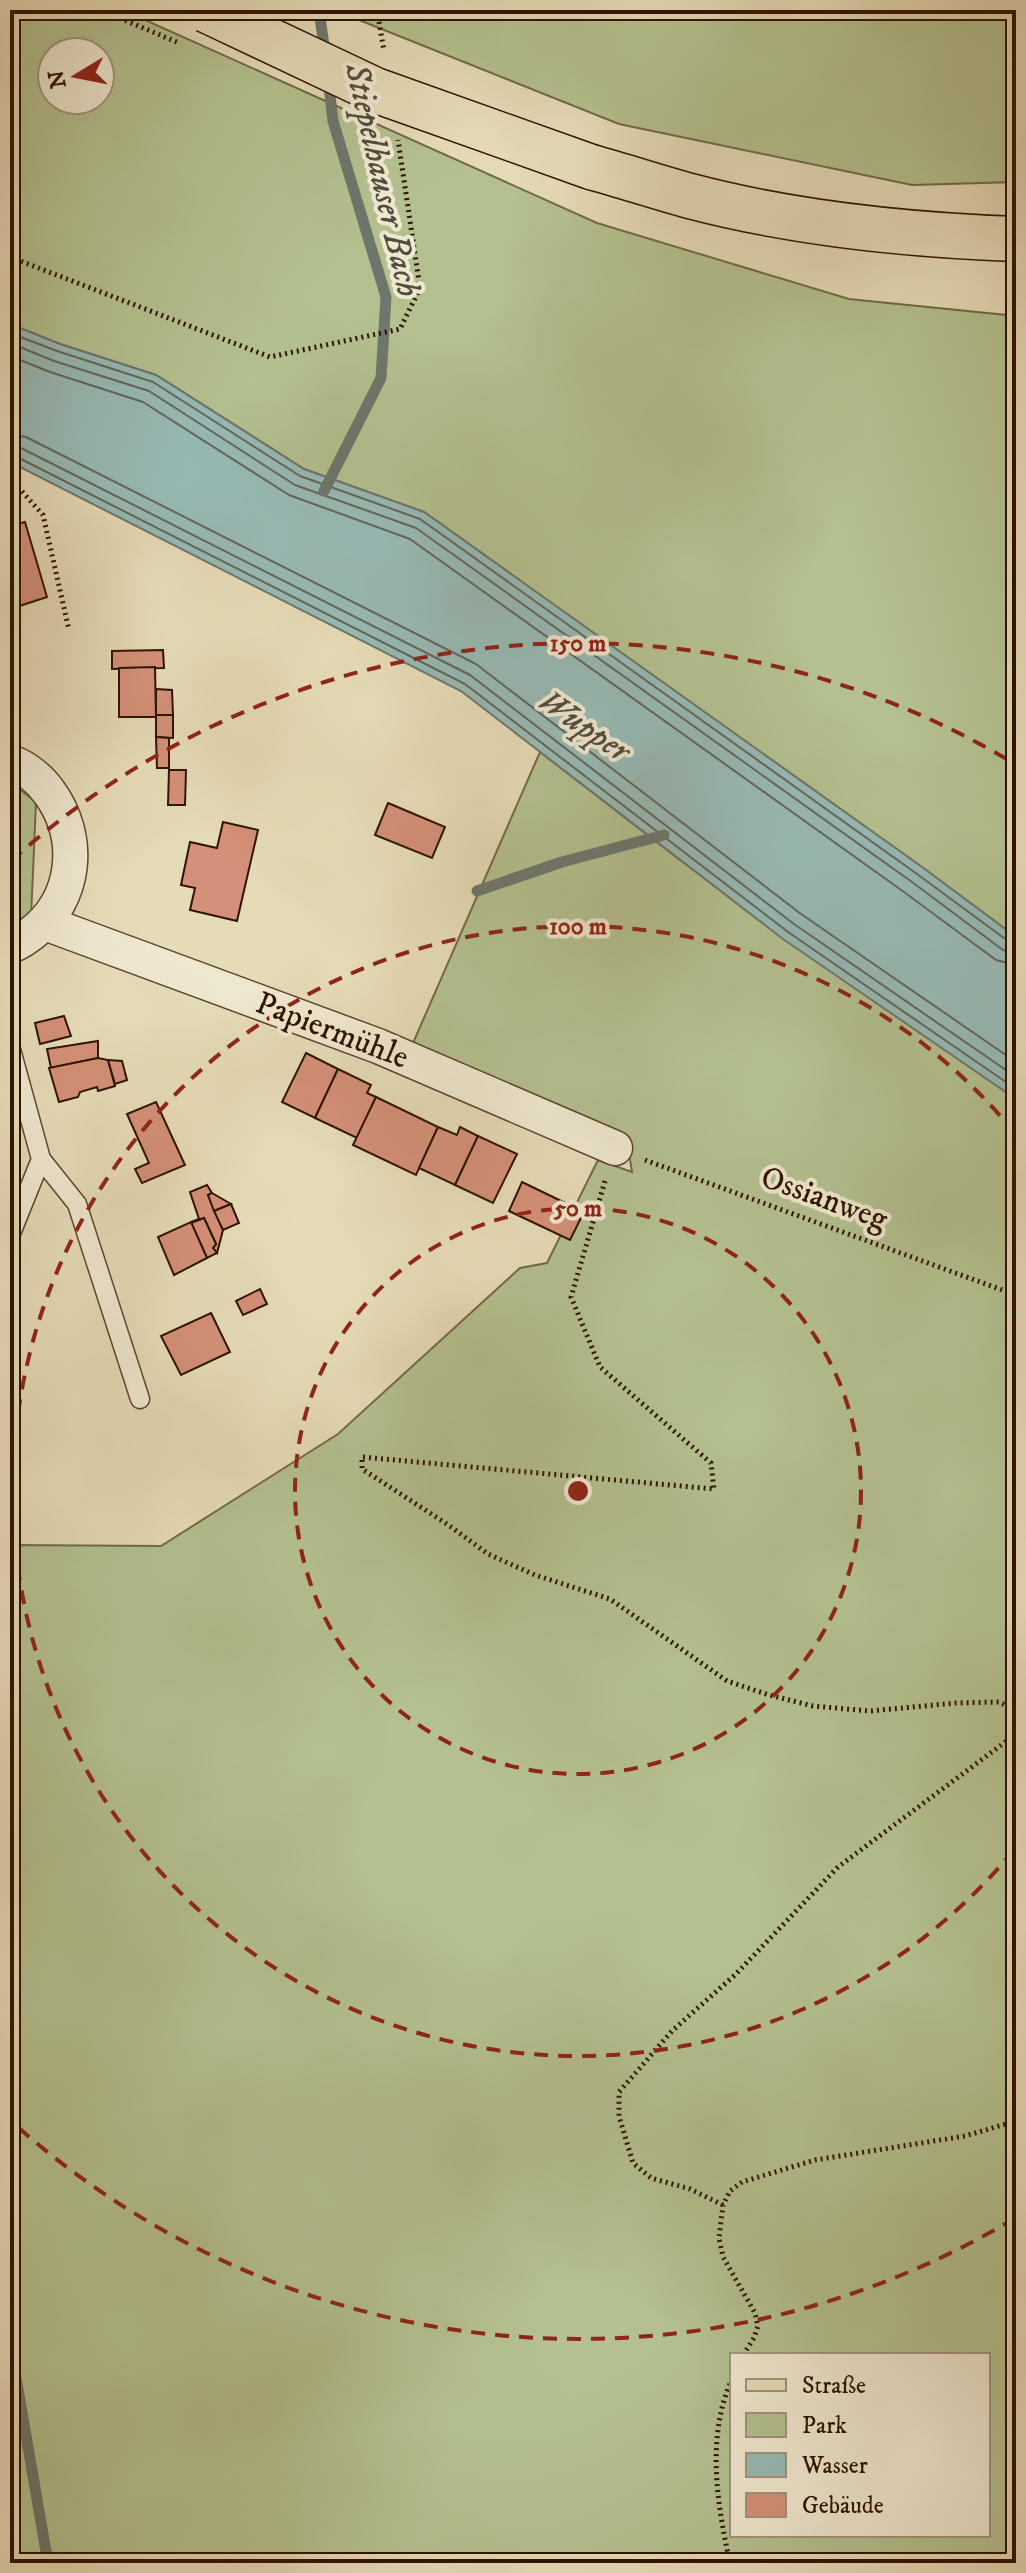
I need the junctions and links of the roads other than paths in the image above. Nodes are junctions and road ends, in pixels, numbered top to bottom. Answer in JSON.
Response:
{"nodes":[{"id":1,"x":206,"y":10,"type":"edge"},
{"id":2,"x":1016,"y":239,"type":"edge"},
{"id":3,"x":10,"y":762,"type":"edge"},
{"id":4,"x":45,"y":923,"type":"junction"},
{"id":5,"x":10,"y":946,"type":"edge"},
{"id":6,"x":10,"y":1046,"type":"edge"},
{"id":7,"x":615,"y":1148,"type":"road end"},
{"id":8,"x":41,"y":1159,"type":"junction"},
{"id":9,"x":10,"y":1236,"type":"edge"},
{"id":10,"x":140,"y":1399,"type":"dead end"}],
"edges":[{"from":1,"to":2,"type":"main road","bridge":true},
{"from":3,"to":4,"type":"street"},
{"from":4,"to":5,"type":"street"},
{"from":4,"to":7,"type":"street","name":"Papiermühle"},
{"from":6,"to":8,"type":"lane"},
{"from":8,"to":9,"type":"lane"},
{"from":8,"to":10,"type":"lane"}]}
